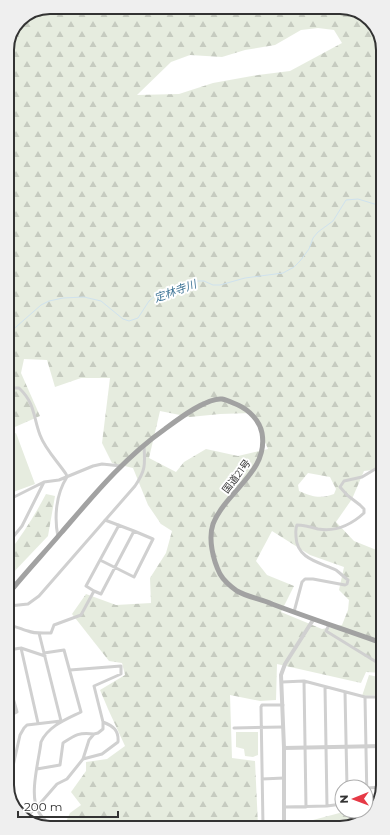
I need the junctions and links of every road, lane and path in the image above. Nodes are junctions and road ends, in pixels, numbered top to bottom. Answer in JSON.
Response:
{"nodes":[{"id":1,"x":14,"y":388,"type":"edge"},
{"id":2,"x":143,"y":444,"type":"junction"},
{"id":3,"x":122,"y":466,"type":"junction"},
{"id":4,"x":376,"y":469,"type":"edge"},
{"id":5,"x":67,"y":477,"type":"junction"},
{"id":6,"x":44,"y":482,"type":"junction"},
{"id":7,"x":14,"y":497,"type":"edge"},
{"id":8,"x":105,"y":520,"type":"junction"},
{"id":9,"x":119,"y":525,"type":"junction"},
{"id":10,"x":134,"y":532,"type":"junction"},
{"id":11,"x":14,"y":536,"type":"edge"},
{"id":12,"x":58,"y":537,"type":"junction"},
{"id":13,"x":100,"y":560,"type":"junction"},
{"id":14,"x":115,"y":567,"type":"junction"},
{"id":15,"x":14,"y":587,"type":"edge"},
{"id":16,"x":94,"y":591,"type":"junction"},
{"id":17,"x":14,"y":605,"type":"edge"},
{"id":18,"x":294,"y":612,"type":"junction"},
{"id":19,"x":313,"y":620,"type":"junction"},
{"id":20,"x":329,"y":625,"type":"junction"},
{"id":21,"x":14,"y":626,"type":"edge"},
{"id":22,"x":39,"y":633,"type":"junction"},
{"id":23,"x":376,"y":641,"type":"edge"},
{"id":24,"x":21,"y":648,"type":"junction"},
{"id":25,"x":14,"y":649,"type":"edge"},
{"id":26,"x":44,"y":655,"type":"junction"},
{"id":27,"x":376,"y":662,"type":"edge"},
{"id":28,"x":70,"y":670,"type":"junction"},
{"id":29,"x":282,"y":682,"type":"junction"},
{"id":30,"x":304,"y":682,"type":"junction"},
{"id":31,"x":325,"y":687,"type":"junction"},
{"id":32,"x":345,"y":692,"type":"junction"},
{"id":33,"x":365,"y":697,"type":"junction"},
{"id":34,"x":376,"y":697,"type":"edge"},
{"id":35,"x":14,"y":704,"type":"edge"},
{"id":36,"x":283,"y":705,"type":"junction"},
{"id":37,"x":14,"y":713,"type":"edge"},
{"id":38,"x":61,"y":721,"type":"junction"},
{"id":39,"x":103,"y":722,"type":"junction"},
{"id":40,"x":38,"y":723,"type":"junction"},
{"id":41,"x":283,"y":727,"type":"junction"},
{"id":42,"x":234,"y":728,"type":"dead end"},
{"id":43,"x":262,"y":728,"type":"junction"},
{"id":44,"x":94,"y":734,"type":"junction"},
{"id":45,"x":376,"y":746,"type":"edge"},
{"id":46,"x":346,"y":747,"type":"junction"},
{"id":47,"x":366,"y":747,"type":"junction"},
{"id":48,"x":284,"y":748,"type":"junction"},
{"id":49,"x":305,"y":748,"type":"junction"},
{"id":50,"x":326,"y":748,"type":"junction"},
{"id":51,"x":83,"y":759,"type":"junction"},
{"id":52,"x":14,"y":762,"type":"edge"},
{"id":53,"x":37,"y":769,"type":"junction"},
{"id":54,"x":284,"y":778,"type":"junction"},
{"id":55,"x":262,"y":779,"type":"junction"},
{"id":56,"x":347,"y":779,"type":"edge"},
{"id":57,"x":367,"y":779,"type":"edge"},
{"id":58,"x":334,"y":805,"type":"edge"},
{"id":59,"x":327,"y":806,"type":"junction"},
{"id":60,"x":37,"y":807,"type":"junction"},
{"id":61,"x":284,"y":807,"type":"junction"},
{"id":62,"x":306,"y":807,"type":"junction"},
{"id":63,"x":29,"y":814,"type":"edge"},
{"id":64,"x":46,"y":821,"type":"edge"},
{"id":65,"x":263,"y":821,"type":"edge"},
{"id":66,"x":284,"y":821,"type":"edge"}],
"edges":[{"from":1,"to":5,"type":"street"},
{"from":2,"to":3,"type":"highway","name":"国道21号"},
{"from":2,"to":8,"type":"street"},
{"from":2,"to":18,"type":"highway","name":"国道21号"},
{"from":3,"to":5,"type":"street"},
{"from":3,"to":12,"type":"highway","name":"国道21号"},
{"from":4,"to":18,"type":"street"},
{"from":5,"to":6,"type":"street"},
{"from":5,"to":12,"type":"street"},
{"from":6,"to":7,"type":"street"},
{"from":6,"to":11,"type":"street"},
{"from":8,"to":9,"type":"street"},
{"from":8,"to":17,"type":"street"},
{"from":9,"to":10,"type":"street"},
{"from":9,"to":13,"type":"street"},
{"from":10,"to":14,"type":"street"},
{"from":10,"to":14,"type":"street"},
{"from":12,"to":15,"type":"highway","name":"国道21号"},
{"from":13,"to":14,"type":"street"},
{"from":13,"to":16,"type":"street"},
{"from":14,"to":16,"type":"street"},
{"from":16,"to":22,"type":"street"},
{"from":18,"to":19,"type":"highway","name":"国道21号"},
{"from":19,"to":20,"type":"highway","name":"国道21号"},
{"from":19,"to":29,"type":"street"},
{"from":20,"to":23,"type":"highway","name":"国道21号"},
{"from":20,"to":27,"type":"street"},
{"from":21,"to":22,"type":"street"},
{"from":22,"to":26,"type":"street"},
{"from":24,"to":25,"type":"street"},
{"from":24,"to":26,"type":"street"},
{"from":24,"to":40,"type":"street"},
{"from":26,"to":28,"type":"street"},
{"from":26,"to":38,"type":"street"},
{"from":28,"to":38,"type":"street"},
{"from":28,"to":39,"type":"street"},
{"from":29,"to":30,"type":"street"},
{"from":29,"to":36,"type":"street"},
{"from":30,"to":31,"type":"street"},
{"from":30,"to":49,"type":"street"},
{"from":31,"to":32,"type":"street"},
{"from":31,"to":50,"type":"street"},
{"from":32,"to":33,"type":"street"},
{"from":32,"to":46,"type":"street"},
{"from":33,"to":34,"type":"street"},
{"from":33,"to":47,"type":"street"},
{"from":35,"to":37,"type":"street"},
{"from":36,"to":41,"type":"street"},
{"from":36,"to":43,"type":"street"},
{"from":38,"to":40,"type":"street"},
{"from":38,"to":53,"type":"street"},
{"from":39,"to":44,"type":"street"},
{"from":39,"to":51,"type":"street"},
{"from":40,"to":52,"type":"street"},
{"from":41,"to":43,"type":"street"},
{"from":41,"to":48,"type":"street"},
{"from":42,"to":43,"type":"street"},
{"from":43,"to":55,"type":"street"},
{"from":44,"to":51,"type":"street"},
{"from":44,"to":53,"type":"street"},
{"from":45,"to":47,"type":"street"},
{"from":46,"to":47,"type":"street"},
{"from":46,"to":50,"type":"street"},
{"from":46,"to":56,"type":"street"},
{"from":47,"to":57,"type":"street"},
{"from":48,"to":49,"type":"street"},
{"from":48,"to":54,"type":"street"},
{"from":49,"to":50,"type":"street"},
{"from":49,"to":62,"type":"street"},
{"from":50,"to":59,"type":"street"},
{"from":51,"to":60,"type":"street"},
{"from":53,"to":60,"type":"street"},
{"from":54,"to":55,"type":"street"},
{"from":54,"to":61,"type":"street"},
{"from":55,"to":65,"type":"street"},
{"from":58,"to":59,"type":"street"},
{"from":59,"to":62,"type":"street"},
{"from":60,"to":63,"type":"street"},
{"from":60,"to":64,"type":"street"},
{"from":61,"to":62,"type":"street"},
{"from":61,"to":66,"type":"street"}]}
